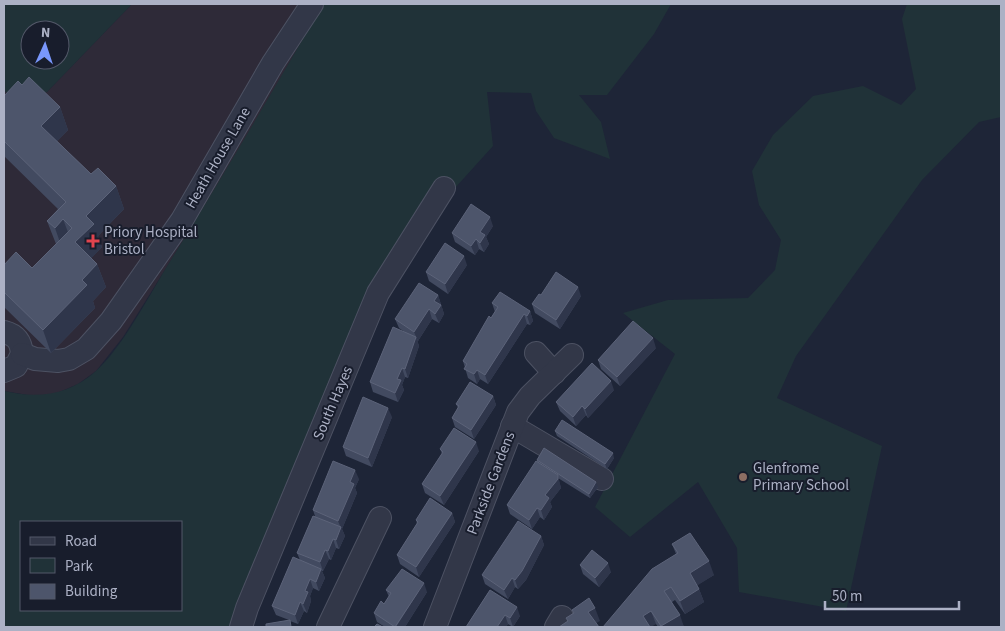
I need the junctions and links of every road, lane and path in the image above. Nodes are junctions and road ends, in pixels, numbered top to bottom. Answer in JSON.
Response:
{"nodes":[{"id":1,"x":312,"y":4,"type":"edge"},
{"id":2,"x":444,"y":188,"type":"dead end"},
{"id":3,"x":4,"y":332,"type":"edge"},
{"id":4,"x":536,"y":353,"type":"dead end"},
{"id":5,"x":22,"y":354,"type":"junction"},
{"id":6,"x":572,"y":355,"type":"dead end"},
{"id":7,"x":4,"y":371,"type":"edge"},
{"id":8,"x":554,"y":373,"type":"junction"},
{"id":9,"x":512,"y":426,"type":"junction"},
{"id":10,"x":602,"y":479,"type":"dead end"},
{"id":11,"x":380,"y":518,"type":"dead end"},
{"id":12,"x":241,"y":627,"type":"edge"},
{"id":13,"x":328,"y":627,"type":"edge"},
{"id":14,"x":435,"y":627,"type":"edge"}],
"edges":[{"from":1,"to":5,"type":"street","name":"Heath House Lane"},
{"from":2,"to":12,"type":"street","name":"South Hayes"},
{"from":3,"to":5,"type":"street"},
{"from":4,"to":8,"type":"street"},
{"from":5,"to":7,"type":"street"},
{"from":6,"to":8,"type":"street","name":"Parkside Gardens"},
{"from":8,"to":9,"type":"street","name":"Parkside Gardens"},
{"from":9,"to":10,"type":"street"},
{"from":9,"to":14,"type":"street","name":"Parkside Gardens"},
{"from":11,"to":13,"type":"street"}]}
